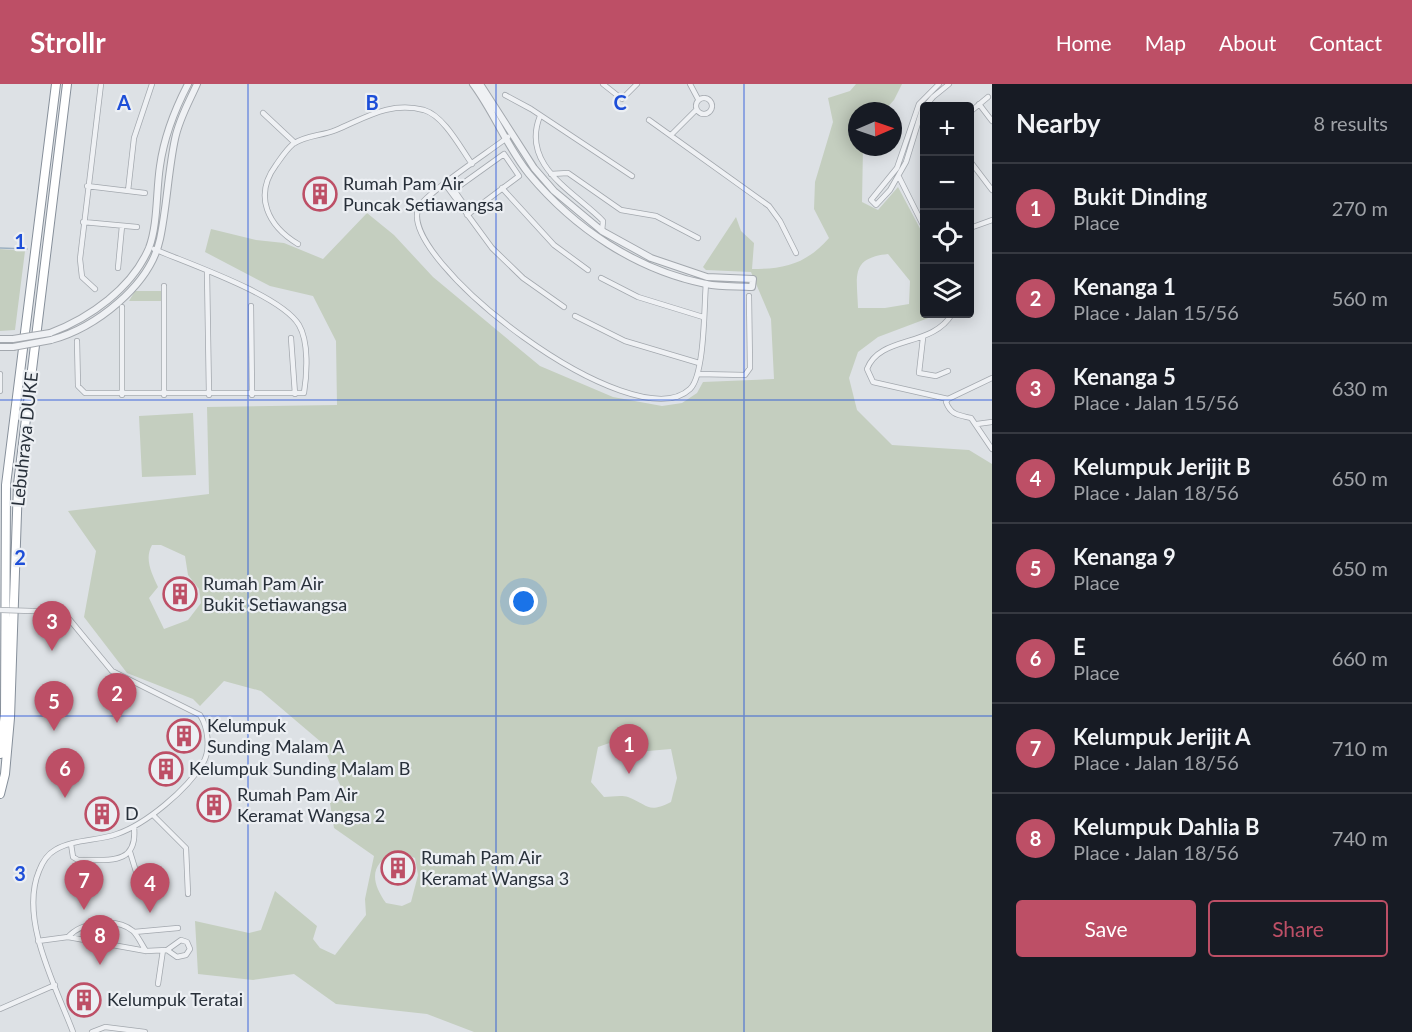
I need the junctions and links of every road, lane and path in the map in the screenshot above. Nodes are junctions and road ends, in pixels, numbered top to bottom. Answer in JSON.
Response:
{"nodes":[{"id":1,"x":56,"y":84,"type":"edge"},
{"id":2,"x":67,"y":84,"type":"edge"},
{"id":3,"x":101,"y":84,"type":"edge"},
{"id":4,"x":152,"y":84,"type":"edge"},
{"id":5,"x":188,"y":84,"type":"edge"},
{"id":6,"x":197,"y":84,"type":"edge"},
{"id":7,"x":473,"y":84,"type":"edge"},
{"id":8,"x":480,"y":84,"type":"edge"},
{"id":9,"x":603,"y":84,"type":"edge"},
{"id":10,"x":638,"y":84,"type":"edge"},
{"id":11,"x":690,"y":84,"type":"edge"},
{"id":12,"x":939,"y":84,"type":"edge"},
{"id":13,"x":950,"y":84,"type":"edge"},
{"id":14,"x":506,"y":95,"type":"dead end"},
{"id":15,"x":988,"y":97,"type":"dead end"},
{"id":16,"x":698,"y":99,"type":"junction"},
{"id":17,"x":979,"y":104,"type":"junction"},
{"id":18,"x":974,"y":108,"type":"edge"},
{"id":19,"x":696,"y":110,"type":"junction"},
{"id":20,"x":263,"y":113,"type":"dead end"},
{"id":21,"x":540,"y":116,"type":"junction"},
{"id":22,"x":649,"y":120,"type":"dead end"},
{"id":23,"x":992,"y":121,"type":"edge"},
{"id":24,"x":671,"y":135,"type":"junction"},
{"id":25,"x":509,"y":136,"type":"junction"},
{"id":26,"x":295,"y":143,"type":"junction"},
{"id":27,"x":472,"y":164,"type":"junction"},
{"id":28,"x":974,"y":167,"type":"edge"},
{"id":29,"x":551,"y":174,"type":"junction"},
{"id":30,"x":632,"y":176,"type":"dead end"},
{"id":31,"x":898,"y":177,"type":"junction"},
{"id":32,"x":445,"y":184,"type":"junction"},
{"id":33,"x":87,"y":186,"type":"junction"},
{"id":34,"x":502,"y":188,"type":"junction"},
{"id":35,"x":128,"y":190,"type":"junction"},
{"id":36,"x":992,"y":190,"type":"edge"},
{"id":37,"x":452,"y":191,"type":"junction"},
{"id":38,"x":145,"y":193,"type":"dead end"},
{"id":39,"x":469,"y":214,"type":"junction"},
{"id":40,"x":920,"y":219,"type":"edge"},
{"id":41,"x":992,"y":220,"type":"edge"},
{"id":42,"x":83,"y":222,"type":"junction"},
{"id":43,"x":122,"y":226,"type":"junction"},
{"id":44,"x":974,"y":226,"type":"edge"},
{"id":45,"x":137,"y":227,"type":"dead end"},
{"id":46,"x":602,"y":231,"type":"junction"},
{"id":47,"x":698,"y":238,"type":"dead end"},
{"id":48,"x":298,"y":244,"type":"dead end"},
{"id":49,"x":149,"y":247,"type":"junction"},
{"id":50,"x":157,"y":250,"type":"junction"},
{"id":51,"x":796,"y":253,"type":"dead end"},
{"id":52,"x":118,"y":268,"type":"dead end"},
{"id":53,"x":588,"y":270,"type":"dead end"},
{"id":54,"x":207,"y":272,"type":"junction"},
{"id":55,"x":601,"y":278,"type":"dead end"},
{"id":56,"x":707,"y":280,"type":"junction"},
{"id":57,"x":164,"y":286,"type":"dead end"},
{"id":58,"x":95,"y":289,"type":"dead end"},
{"id":59,"x":749,"y":296,"type":"dead end"},
{"id":60,"x":250,"y":306,"type":"dead end"},
{"id":61,"x":122,"y":307,"type":"dead end"},
{"id":62,"x":564,"y":307,"type":"dead end"},
{"id":63,"x":574,"y":316,"type":"dead end"},
{"id":64,"x":703,"y":317,"type":"junction"},
{"id":65,"x":949,"y":318,"type":"edge"},
{"id":66,"x":291,"y":338,"type":"dead end"},
{"id":67,"x":923,"y":338,"type":"junction"},
{"id":68,"x":0,"y":339,"type":"edge"},
{"id":69,"x":77,"y":341,"type":"dead end"},
{"id":70,"x":0,"y":347,"type":"edge"},
{"id":71,"x":699,"y":363,"type":"junction"},
{"id":72,"x":948,"y":371,"type":"dead end"},
{"id":73,"x":0,"y":374,"type":"edge"},
{"id":74,"x":698,"y":374,"type":"junction"},
{"id":75,"x":992,"y":378,"type":"edge"},
{"id":76,"x":0,"y":391,"type":"edge"},
{"id":77,"x":252,"y":394,"type":"junction"},
{"id":78,"x":295,"y":394,"type":"junction"},
{"id":79,"x":122,"y":395,"type":"junction"},
{"id":80,"x":164,"y":395,"type":"junction"},
{"id":81,"x":209,"y":395,"type":"junction"},
{"id":82,"x":948,"y":399,"type":"junction"},
{"id":83,"x":992,"y":422,"type":"edge"},
{"id":84,"x":977,"y":424,"type":"junction"},
{"id":85,"x":992,"y":449,"type":"edge"},
{"id":86,"x":0,"y":610,"type":"edge"},
{"id":87,"x":5,"y":714,"type":"junction"},
{"id":88,"x":0,"y":733,"type":"edge"},
{"id":89,"x":0,"y":754,"type":"edge"},
{"id":90,"x":0,"y":794,"type":"edge"},
{"id":91,"x":154,"y":816,"type":"junction"},
{"id":92,"x":134,"y":827,"type":"junction"},
{"id":93,"x":70,"y":844,"type":"junction"},
{"id":94,"x":130,"y":852,"type":"junction"},
{"id":95,"x":154,"y":878,"type":"dead end"},
{"id":96,"x":188,"y":894,"type":"dead end"},
{"id":97,"x":178,"y":928,"type":"dead end"},
{"id":98,"x":134,"y":932,"type":"junction"},
{"id":99,"x":68,"y":937,"type":"junction"},
{"id":100,"x":38,"y":941,"type":"junction"},
{"id":101,"x":165,"y":950,"type":"junction"},
{"id":102,"x":146,"y":951,"type":"junction"},
{"id":103,"x":158,"y":984,"type":"dead end"},
{"id":104,"x":55,"y":985,"type":"junction"},
{"id":105,"x":0,"y":1009,"type":"edge"},
{"id":106,"x":73,"y":1032,"type":"edge"},
{"id":107,"x":92,"y":1032,"type":"edge"},
{"id":108,"x":146,"y":1032,"type":"edge"}],
"edges":[{"from":1,"to":87,"type":"highway","name":"Lebuhraya DUKE"},
{"from":2,"to":90,"type":"highway","name":"Lebuhraya DUKE"},
{"from":3,"to":33,"type":"street"},
{"from":4,"to":35,"type":"street"},
{"from":5,"to":49,"type":"street"},
{"from":6,"to":50,"type":"street"},
{"from":7,"to":25,"type":"street"},
{"from":8,"to":25,"type":"street"},
{"from":9,"to":10,"type":"street"},
{"from":11,"to":16,"type":"street"},
{"from":12,"to":31,"type":"street"},
{"from":13,"to":31,"type":"street"},
{"from":14,"to":21,"type":"street"},
{"from":15,"to":17,"type":"street"},
{"from":16,"to":19,"type":"street"},
{"from":16,"to":19,"type":"street"},
{"from":17,"to":18,"type":"street"},
{"from":17,"to":23,"type":"street"},
{"from":19,"to":24,"type":"street"},
{"from":20,"to":26,"type":"street"},
{"from":21,"to":29,"type":"street"},
{"from":21,"to":30,"type":"street"},
{"from":22,"to":24,"type":"street"},
{"from":24,"to":51,"type":"street"},
{"from":25,"to":27,"type":"street"},
{"from":25,"to":46,"type":"street"},
{"from":25,"to":56,"type":"street"},
{"from":26,"to":27,"type":"street"},
{"from":26,"to":48,"type":"street"},
{"from":27,"to":32,"type":"street"},
{"from":28,"to":36,"type":"street"},
{"from":29,"to":46,"type":"street"},
{"from":29,"to":47,"type":"street"},
{"from":31,"to":40,"type":"street"},
{"from":32,"to":37,"type":"street"},
{"from":32,"to":74,"type":"street"},
{"from":33,"to":35,"type":"street"},
{"from":33,"to":42,"type":"street"},
{"from":34,"to":37,"type":"street"},
{"from":34,"to":39,"type":"street"},
{"from":34,"to":53,"type":"street"},
{"from":35,"to":38,"type":"street"},
{"from":37,"to":39,"type":"street"},
{"from":39,"to":62,"type":"street"},
{"from":41,"to":44,"type":"street"},
{"from":42,"to":43,"type":"street"},
{"from":42,"to":58,"type":"street"},
{"from":43,"to":45,"type":"street"},
{"from":43,"to":52,"type":"street"},
{"from":46,"to":56,"type":"street"},
{"from":49,"to":50,"type":"street"},
{"from":49,"to":68,"type":"street","bridge":true},
{"from":50,"to":54,"type":"street"},
{"from":50,"to":70,"type":"street","bridge":true},
{"from":54,"to":78,"type":"street"},
{"from":54,"to":81,"type":"street"},
{"from":55,"to":64,"type":"street"},
{"from":56,"to":56,"type":"street"},
{"from":56,"to":64,"type":"street"},
{"from":57,"to":80,"type":"street"},
{"from":59,"to":74,"type":"street"},
{"from":60,"to":77,"type":"street"},
{"from":61,"to":79,"type":"street"},
{"from":63,"to":71,"type":"street"},
{"from":64,"to":71,"type":"street"},
{"from":65,"to":67,"type":"street"},
{"from":66,"to":78,"type":"street"},
{"from":67,"to":72,"type":"street"},
{"from":67,"to":82,"type":"street"},
{"from":69,"to":79,"type":"street"},
{"from":71,"to":74,"type":"street"},
{"from":73,"to":76,"type":"street"},
{"from":75,"to":82,"type":"street"},
{"from":77,"to":78,"type":"street"},
{"from":77,"to":81,"type":"street"},
{"from":79,"to":80,"type":"street"},
{"from":80,"to":81,"type":"street"},
{"from":82,"to":84,"type":"street"},
{"from":83,"to":84,"type":"street"},
{"from":84,"to":85,"type":"street"},
{"from":86,"to":91,"type":"street","bridge":true},
{"from":87,"to":88,"type":"highway"},
{"from":87,"to":89,"type":"highway","name":"Lebuhraya DUKE"},
{"from":91,"to":92,"type":"street"},
{"from":91,"to":96,"type":"street"},
{"from":92,"to":93,"type":"street"},
{"from":92,"to":94,"type":"street"},
{"from":93,"to":94,"type":"street"},
{"from":93,"to":100,"type":"street"},
{"from":94,"to":95,"type":"street"},
{"from":97,"to":98,"type":"street"},
{"from":98,"to":99,"type":"street"},
{"from":98,"to":102,"type":"street"},
{"from":99,"to":100,"type":"street"},
{"from":99,"to":102,"type":"street"},
{"from":100,"to":104,"type":"street"},
{"from":101,"to":101,"type":"street"},
{"from":101,"to":102,"type":"street"},
{"from":101,"to":103,"type":"street"},
{"from":104,"to":105,"type":"street"},
{"from":104,"to":106,"type":"street"},
{"from":107,"to":108,"type":"street"}]}
